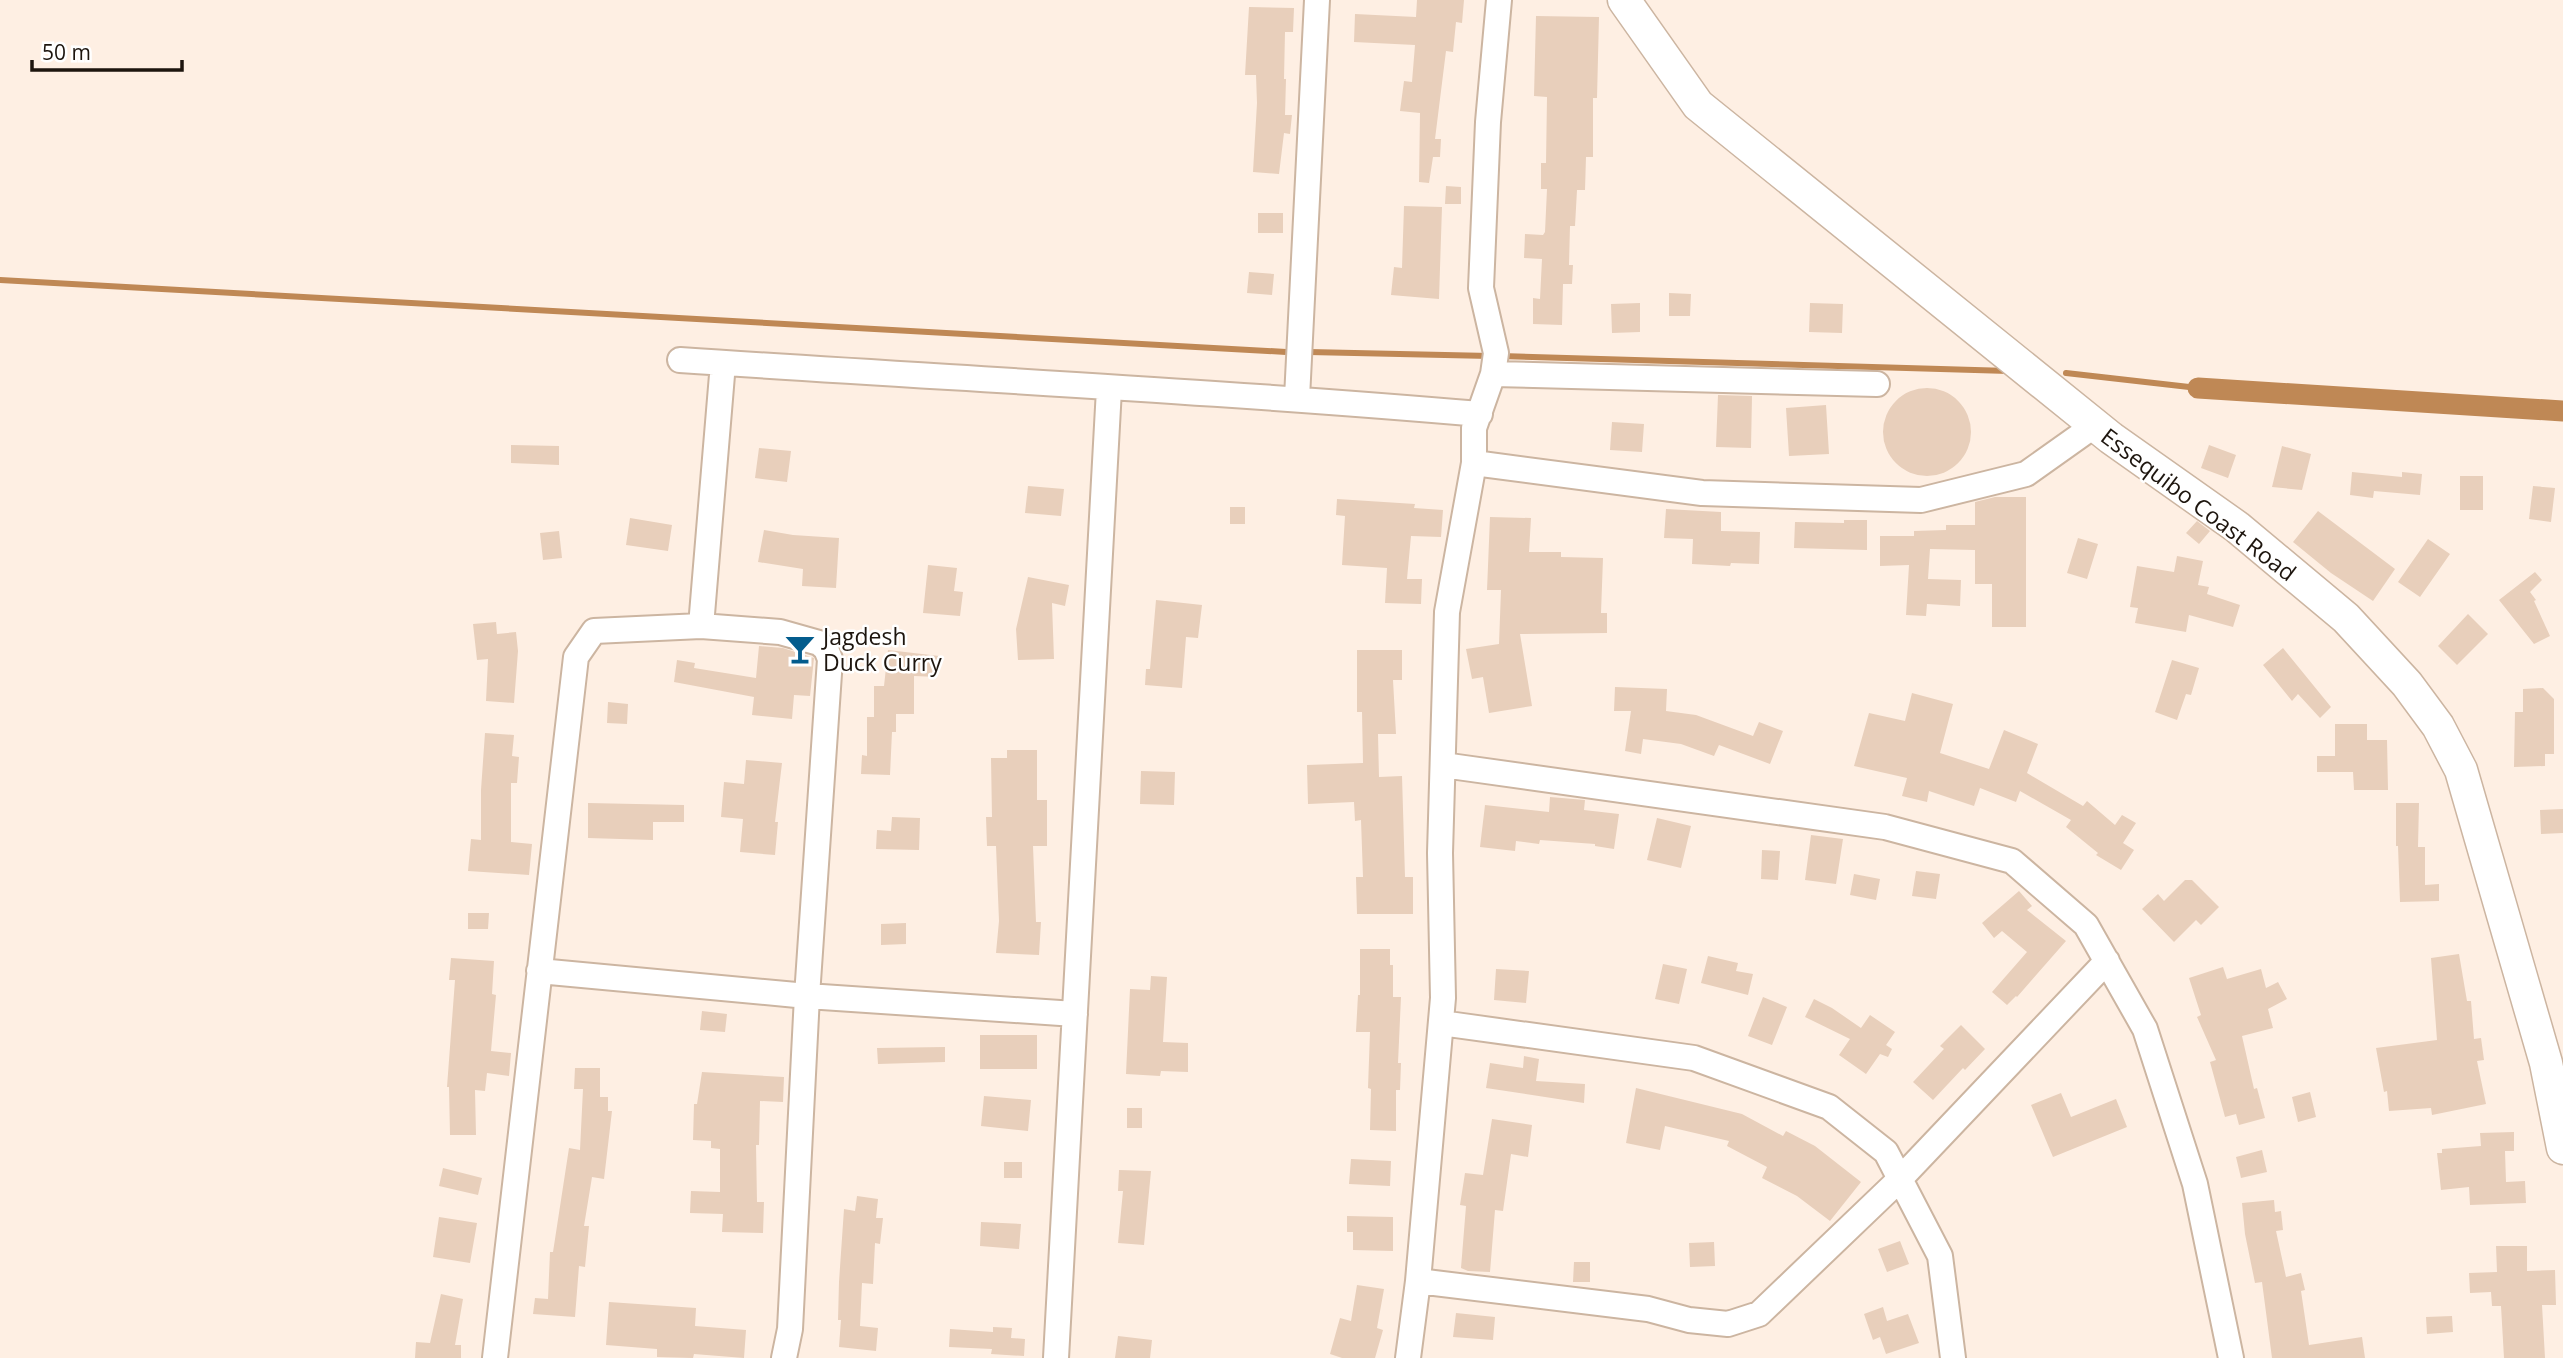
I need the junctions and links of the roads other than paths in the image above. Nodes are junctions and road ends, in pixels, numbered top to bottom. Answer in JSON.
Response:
{"nodes":[{"id":1,"x":1317,"y":0,"type":"edge"},
{"id":2,"x":1499,"y":0,"type":"edge"},
{"id":3,"x":1624,"y":0,"type":"edge"},
{"id":4,"x":680,"y":360,"type":"dead end"},
{"id":5,"x":723,"y":363,"type":"junction"},
{"id":6,"x":1493,"y":374,"type":"junction"},
{"id":7,"x":1877,"y":384,"type":"dead end"},
{"id":8,"x":1109,"y":388,"type":"junction"},
{"id":9,"x":1297,"y":398,"type":"junction"},
{"id":10,"x":1480,"y":414,"type":"junction"},
{"id":11,"x":2095,"y":425,"type":"junction"},
{"id":12,"x":1474,"y":463,"type":"junction"},
{"id":13,"x":701,"y":626,"type":"junction"},
{"id":14,"x":1443,"y":765,"type":"junction"},
{"id":15,"x":2107,"y":961,"type":"junction"},
{"id":16,"x":540,"y":971,"type":"junction"},
{"id":17,"x":807,"y":996,"type":"junction"},
{"id":18,"x":1075,"y":1014,"type":"junction"},
{"id":19,"x":1441,"y":1023,"type":"junction"},
{"id":20,"x":2563,"y":1148,"type":"edge"},
{"id":21,"x":1900,"y":1179,"type":"junction"},
{"id":22,"x":1418,"y":1281,"type":"junction"},
{"id":23,"x":495,"y":1358,"type":"edge"},
{"id":24,"x":784,"y":1358,"type":"edge"},
{"id":25,"x":1056,"y":1358,"type":"edge"},
{"id":26,"x":1408,"y":1358,"type":"edge"},
{"id":27,"x":1953,"y":1358,"type":"edge"},
{"id":28,"x":2231,"y":1358,"type":"edge"}],
"edges":[{"from":1,"to":9,"type":"street"},
{"from":2,"to":6,"type":"street"},
{"from":3,"to":11,"type":"main road","name":"Essequibo Coast Road"},
{"from":4,"to":5,"type":"street"},
{"from":5,"to":8,"type":"street"},
{"from":5,"to":13,"type":"street"},
{"from":6,"to":7,"type":"street"},
{"from":6,"to":10,"type":"street"},
{"from":8,"to":9,"type":"street"},
{"from":8,"to":18,"type":"street"},
{"from":9,"to":10,"type":"street"},
{"from":10,"to":12,"type":"street"},
{"from":11,"to":12,"type":"street"},
{"from":11,"to":20,"type":"main road","name":"Essequibo Coast Road"},
{"from":12,"to":14,"type":"street"},
{"from":13,"to":16,"type":"street"},
{"from":13,"to":17,"type":"street"},
{"from":14,"to":15,"type":"street"},
{"from":14,"to":19,"type":"street"},
{"from":15,"to":21,"type":"street"},
{"from":15,"to":28,"type":"street"},
{"from":16,"to":17,"type":"street"},
{"from":16,"to":23,"type":"street"},
{"from":17,"to":18,"type":"street"},
{"from":17,"to":24,"type":"street"},
{"from":18,"to":25,"type":"street"},
{"from":19,"to":21,"type":"street"},
{"from":19,"to":22,"type":"street"},
{"from":21,"to":22,"type":"street"},
{"from":21,"to":27,"type":"street"},
{"from":22,"to":26,"type":"street"}]}
